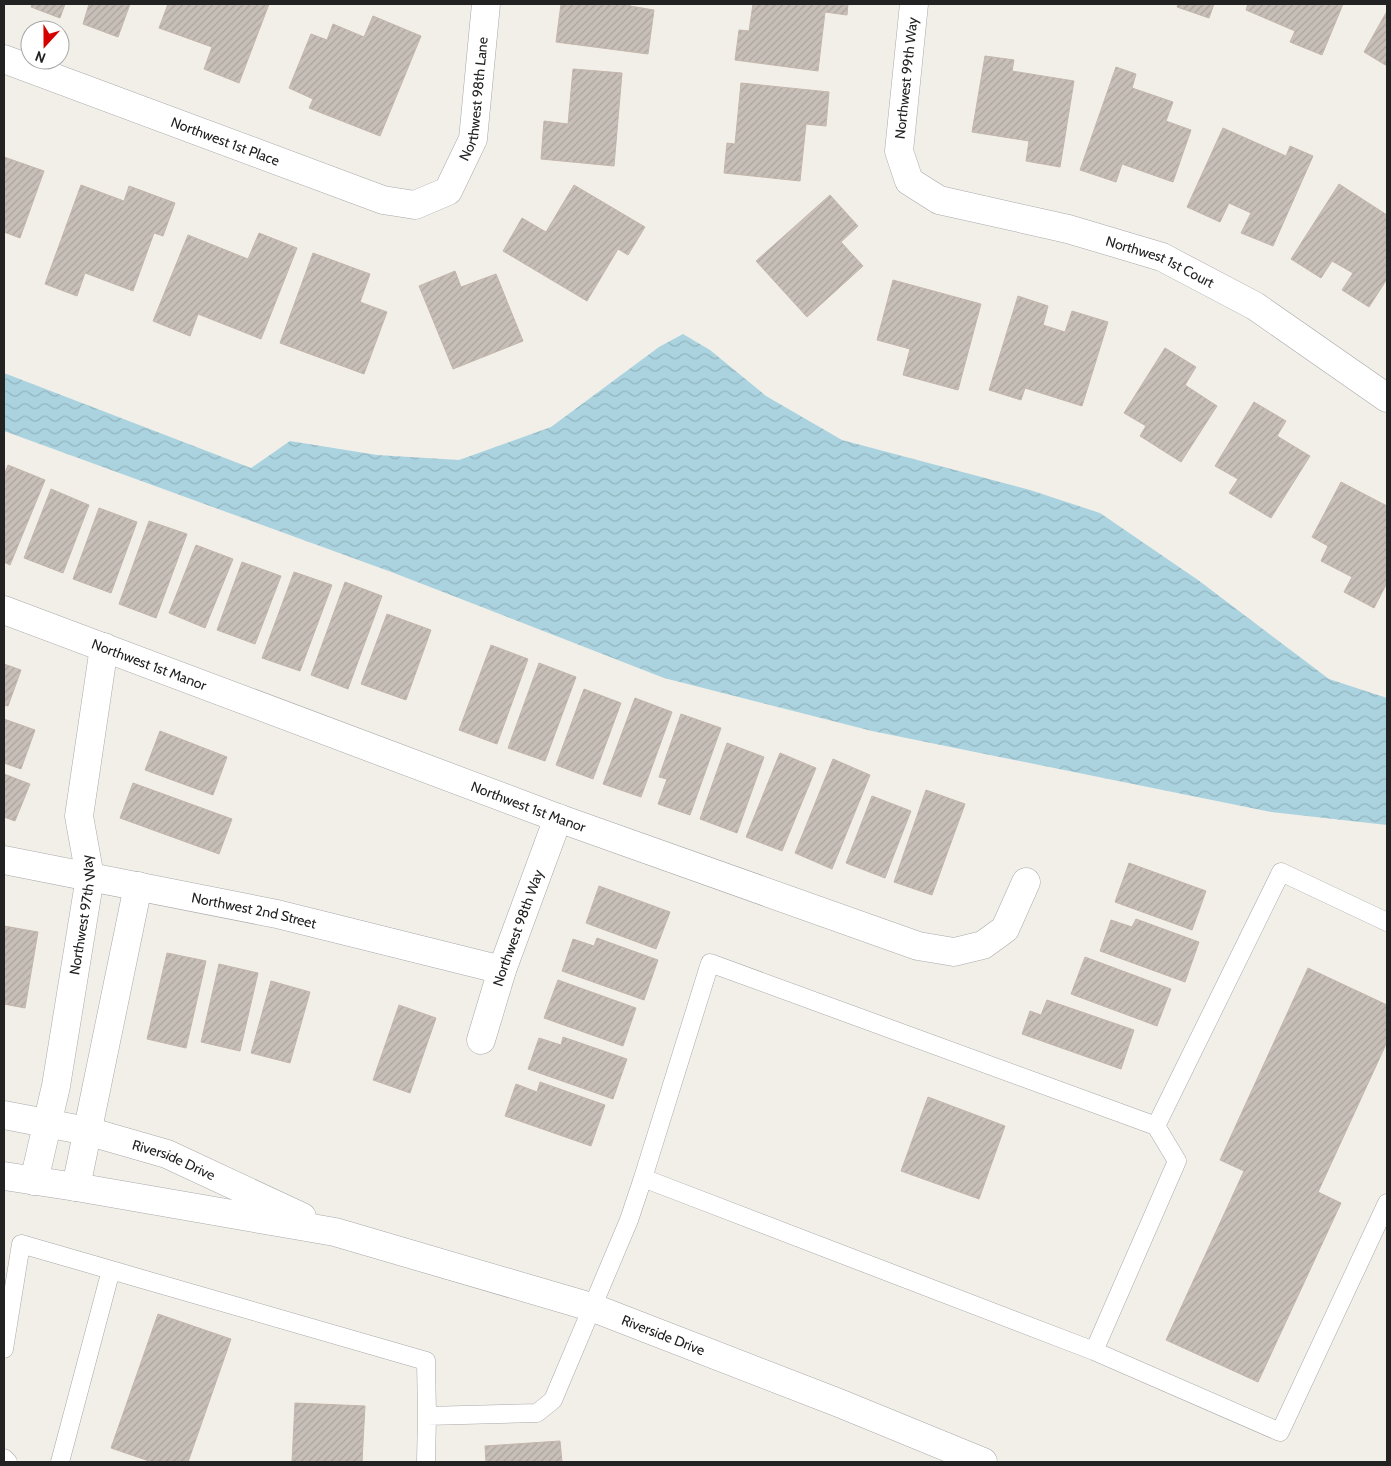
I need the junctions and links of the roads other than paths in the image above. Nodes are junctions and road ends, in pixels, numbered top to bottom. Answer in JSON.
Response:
{"nodes":[{"id":1,"x":486,"y":4,"type":"edge"},
{"id":2,"x":914,"y":4,"type":"edge"},
{"id":3,"x":4,"y":59,"type":"edge"},
{"id":4,"x":909,"y":181,"type":"joint"},
{"id":5,"x":448,"y":190,"type":"joint"},
{"id":6,"x":1387,"y":398,"type":"edge"},
{"id":7,"x":4,"y":610,"type":"edge"},
{"id":8,"x":104,"y":647,"type":"junction"},
{"id":9,"x":558,"y":818,"type":"junction"},
{"id":10,"x":4,"y":860,"type":"edge"},
{"id":11,"x":90,"y":877,"type":"junction"},
{"id":12,"x":1026,"y":882,"type":"dead end"},
{"id":13,"x":138,"y":886,"type":"junction"},
{"id":14,"x":1387,"y":922,"type":"edge"},
{"id":15,"x":502,"y":970,"type":"junction"},
{"id":16,"x":481,"y":1040,"type":"dead end"},
{"id":17,"x":4,"y":1115,"type":"edge"},
{"id":18,"x":47,"y":1123,"type":"junction"},
{"id":19,"x":1156,"y":1126,"type":"junction"},
{"id":20,"x":87,"y":1130,"type":"junction"},
{"id":21,"x":4,"y":1176,"type":"edge"},
{"id":22,"x":644,"y":1178,"type":"junction"},
{"id":23,"x":34,"y":1181,"type":"junction"},
{"id":24,"x":76,"y":1187,"type":"junction"},
{"id":25,"x":1387,"y":1203,"type":"edge"},
{"id":26,"x":335,"y":1232,"type":"junction"},
{"id":27,"x":111,"y":1270,"type":"junction"},
{"id":28,"x":591,"y":1308,"type":"junction"},
{"id":29,"x":4,"y":1349,"type":"edge"},
{"id":30,"x":1094,"y":1351,"type":"junction"},
{"id":31,"x":428,"y":1416,"type":"junction"},
{"id":32,"x":4,"y":1458,"type":"edge"},
{"id":33,"x":8,"y":1462,"type":"edge"},
{"id":34,"x":60,"y":1462,"type":"edge"},
{"id":35,"x":426,"y":1462,"type":"edge"},
{"id":36,"x":983,"y":1462,"type":"edge"}],
"edges":[{"from":1,"to":5,"type":"street","name":"Northwest 98th Lane"},
{"from":2,"to":4,"type":"street","name":"Northwest 99th Way"},
{"from":3,"to":5,"type":"street","name":"Northwest 1st Place"},
{"from":4,"to":6,"type":"street","name":"Northwest 1st Court"},
{"from":7,"to":8,"type":"street","name":"Northwest 1st Manor"},
{"from":8,"to":9,"type":"street","name":"Northwest 1st Manor"},
{"from":8,"to":11,"type":"street","name":"Northwest 97th Way"},
{"from":9,"to":12,"type":"street","name":"Northwest 1st Manor"},
{"from":9,"to":15,"type":"street","name":"Northwest 98th Way"},
{"from":10,"to":11,"type":"street","name":"Northwest 2nd Street"},
{"from":11,"to":13,"type":"street","name":"Northwest 2nd Street"},
{"from":11,"to":18,"type":"street","name":"Northwest 97th Way"},
{"from":13,"to":15,"type":"street","name":"Northwest 2nd Street"},
{"from":13,"to":20,"type":"street"},
{"from":14,"to":19,"type":"lane"},
{"from":15,"to":16,"type":"street","name":"Northwest 98th Way"},
{"from":17,"to":18,"type":"street","name":"Riverside Drive"},
{"from":18,"to":20,"type":"street","name":"Riverside Drive"},
{"from":18,"to":23,"type":"street","name":"Northwest 97th Way"},
{"from":19,"to":22,"type":"lane"},
{"from":19,"to":30,"type":"lane"},
{"from":20,"to":24,"type":"street"},
{"from":20,"to":26,"type":"street","name":"Riverside Drive"},
{"from":21,"to":23,"type":"street","name":"Riverside Drive"},
{"from":22,"to":28,"type":"lane"},
{"from":22,"to":30,"type":"lane"},
{"from":23,"to":24,"type":"street","name":"Riverside Drive"},
{"from":24,"to":26,"type":"street","name":"Riverside Drive"},
{"from":25,"to":30,"type":"lane"},
{"from":26,"to":28,"type":"street","name":"Riverside Drive"},
{"from":27,"to":29,"type":"lane"},
{"from":27,"to":31,"type":"lane"},
{"from":27,"to":34,"type":"lane"},
{"from":28,"to":31,"type":"lane"},
{"from":28,"to":36,"type":"street","name":"Riverside Drive"},
{"from":31,"to":35,"type":"lane"},
{"from":32,"to":33,"type":"lane"}]}
